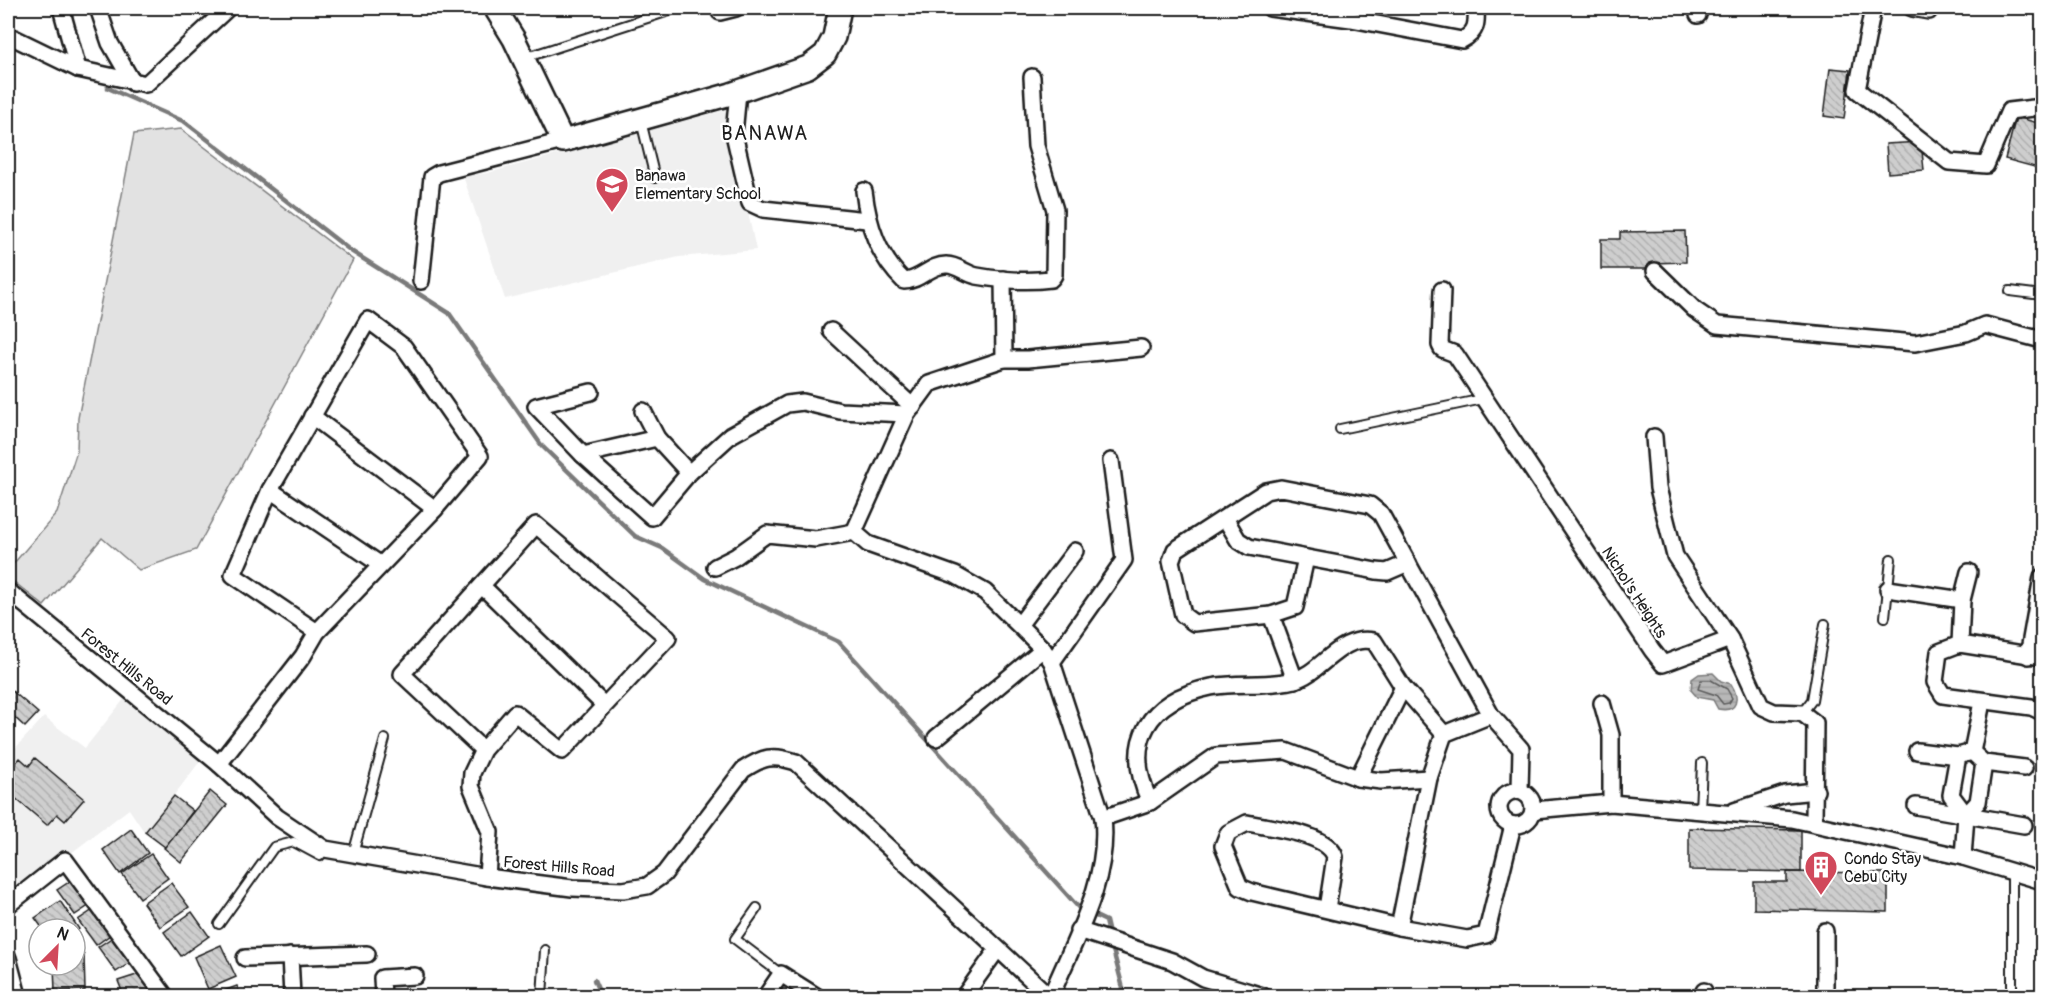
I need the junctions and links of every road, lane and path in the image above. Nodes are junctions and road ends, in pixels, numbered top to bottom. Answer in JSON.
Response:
{"nodes":[{"id":1,"x":60,"y":8,"type":"edge"},
{"id":2,"x":98,"y":8,"type":"edge"},
{"id":3,"x":228,"y":8,"type":"edge"},
{"id":4,"x":495,"y":8,"type":"edge"},
{"id":5,"x":736,"y":8,"type":"edge"},
{"id":6,"x":840,"y":8,"type":"edge"},
{"id":7,"x":1270,"y":8,"type":"edge"},
{"id":8,"x":1476,"y":8,"type":"edge"},
{"id":9,"x":1873,"y":8,"type":"edge"},
{"id":10,"x":1912,"y":8,"type":"edge"},
{"id":11,"x":669,"y":11,"type":"dead end"},
{"id":12,"x":1929,"y":11,"type":"dead end"},
{"id":13,"x":720,"y":12,"type":"dead end"},
{"id":14,"x":1351,"y":13,"type":"edge"},
{"id":15,"x":8,"y":35,"type":"edge"},
{"id":16,"x":523,"y":58,"type":"junction"},
{"id":17,"x":78,"y":69,"type":"junction"},
{"id":18,"x":1032,"y":77,"type":"dead end"},
{"id":19,"x":133,"y":83,"type":"junction"},
{"id":20,"x":738,"y":92,"type":"junction"},
{"id":21,"x":2043,"y":107,"type":"edge"},
{"id":22,"x":640,"y":120,"type":"junction"},
{"id":23,"x":563,"y":141,"type":"junction"},
{"id":24,"x":655,"y":178,"type":"dead end"},
{"id":25,"x":864,"y":191,"type":"dead end"},
{"id":26,"x":867,"y":220,"type":"junction"},
{"id":27,"x":1655,"y":271,"type":"dead end"},
{"id":28,"x":1003,"y":279,"type":"junction"},
{"id":29,"x":421,"y":281,"type":"dead end"},
{"id":30,"x":1442,"y":290,"type":"dead end"},
{"id":31,"x":2010,"y":291,"type":"dead end"},
{"id":32,"x":2043,"y":295,"type":"edge"},
{"id":33,"x":831,"y":331,"type":"dead end"},
{"id":34,"x":2043,"y":340,"type":"edge"},
{"id":35,"x":1141,"y":348,"type":"dead end"},
{"id":36,"x":1004,"y":359,"type":"junction"},
{"id":37,"x":591,"y":392,"type":"dead end"},
{"id":38,"x":1483,"y":399,"type":"junction"},
{"id":39,"x":910,"y":410,"type":"junction"},
{"id":40,"x":643,"y":411,"type":"dead end"},
{"id":41,"x":312,"y":416,"type":"junction"},
{"id":42,"x":1340,"y":429,"type":"dead end"},
{"id":43,"x":1654,"y":437,"type":"dead end"},
{"id":44,"x":657,"y":438,"type":"junction"},
{"id":45,"x":584,"y":455,"type":"junction"},
{"id":46,"x":1111,"y":461,"type":"dead end"},
{"id":47,"x":689,"y":473,"type":"junction"},
{"id":48,"x":270,"y":490,"type":"junction"},
{"id":49,"x":435,"y":509,"type":"junction"},
{"id":50,"x":1225,"y":518,"type":"junction"},
{"id":51,"x":854,"y":532,"type":"junction"},
{"id":52,"x":1075,"y":551,"type":"dead end"},
{"id":53,"x":1306,"y":558,"type":"junction"},
{"id":54,"x":1891,"y":559,"type":"dead end"},
{"id":55,"x":1408,"y":563,"type":"junction"},
{"id":56,"x":381,"y":565,"type":"junction"},
{"id":57,"x":715,"y":567,"type":"dead end"},
{"id":58,"x":1969,"y":572,"type":"dead end"},
{"id":59,"x":2042,"y":577,"type":"edge"},
{"id":60,"x":482,"y":586,"type":"junction"},
{"id":61,"x":1888,"y":589,"type":"junction"},
{"id":62,"x":8,"y":591,"type":"edge"},
{"id":63,"x":1962,"y":600,"type":"junction"},
{"id":64,"x":1271,"y":615,"type":"junction"},
{"id":65,"x":1885,"y":617,"type":"dead end"},
{"id":66,"x":1020,"y":624,"type":"junction"},
{"id":67,"x":1825,"y":624,"type":"dead end"},
{"id":68,"x":317,"y":632,"type":"junction"},
{"id":69,"x":1730,"y":639,"type":"junction"},
{"id":70,"x":1960,"y":644,"type":"junction"},
{"id":71,"x":1043,"y":649,"type":"junction"},
{"id":72,"x":2036,"y":656,"type":"edge"},
{"id":73,"x":1052,"y":662,"type":"junction"},
{"id":74,"x":1295,"y":680,"type":"junction"},
{"id":75,"x":1403,"y":687,"type":"junction"},
{"id":76,"x":1982,"y":702,"type":"junction"},
{"id":77,"x":1602,"y":703,"type":"dead end"},
{"id":78,"x":604,"y":705,"type":"junction"},
{"id":79,"x":2043,"y":712,"type":"edge"},
{"id":80,"x":1802,"y":713,"type":"junction"},
{"id":81,"x":1491,"y":715,"type":"junction"},
{"id":82,"x":1444,"y":734,"type":"junction"},
{"id":83,"x":936,"y":738,"type":"dead end"},
{"id":84,"x":384,"y":739,"type":"dead end"},
{"id":85,"x":483,"y":750,"type":"junction"},
{"id":86,"x":1917,"y":751,"type":"dead end"},
{"id":87,"x":1971,"y":757,"type":"junction"},
{"id":88,"x":1701,"y":763,"type":"dead end"},
{"id":89,"x":219,"y":764,"type":"junction"},
{"id":90,"x":2024,"y":768,"type":"dead end"},
{"id":91,"x":1358,"y":778,"type":"junction"},
{"id":92,"x":1429,"y":778,"type":"junction"},
{"id":93,"x":1520,"y":790,"type":"junction"},
{"id":94,"x":1816,"y":791,"type":"junction"},
{"id":95,"x":1150,"y":802,"type":"junction"},
{"id":96,"x":1611,"y":803,"type":"junction"},
{"id":97,"x":1916,"y":806,"type":"dead end"},
{"id":98,"x":1534,"y":810,"type":"junction"},
{"id":99,"x":1700,"y":811,"type":"junction"},
{"id":100,"x":1728,"y":813,"type":"junction"},
{"id":101,"x":1966,"y":815,"type":"junction"},
{"id":102,"x":1103,"y":818,"type":"junction"},
{"id":103,"x":1814,"y":822,"type":"junction"},
{"id":104,"x":1513,"y":825,"type":"junction"},
{"id":105,"x":2024,"y":825,"type":"dead end"},
{"id":106,"x":325,"y":849,"type":"junction"},
{"id":107,"x":353,"y":854,"type":"junction"},
{"id":108,"x":1963,"y":857,"type":"junction"},
{"id":109,"x":2012,"y":872,"type":"junction"},
{"id":110,"x":487,"y":878,"type":"junction"},
{"id":111,"x":2043,"y":881,"type":"edge"},
{"id":112,"x":8,"y":904,"type":"edge"},
{"id":113,"x":757,"y":908,"type":"dead end"},
{"id":114,"x":1327,"y":909,"type":"junction"},
{"id":115,"x":219,"y":924,"type":"dead end"},
{"id":116,"x":1080,"y":927,"type":"junction"},
{"id":117,"x":1399,"y":927,"type":"junction"},
{"id":118,"x":1825,"y":931,"type":"dead end"},
{"id":119,"x":544,"y":950,"type":"dead end"},
{"id":120,"x":997,"y":950,"type":"junction"},
{"id":121,"x":367,"y":954,"type":"dead end"},
{"id":122,"x":290,"y":956,"type":"junction"},
{"id":123,"x":8,"y":958,"type":"edge"},
{"id":124,"x":244,"y":958,"type":"dead end"},
{"id":125,"x":781,"y":974,"type":"junction"},
{"id":126,"x":415,"y":976,"type":"dead end"},
{"id":127,"x":18,"y":996,"type":"edge"},
{"id":128,"x":165,"y":996,"type":"edge"},
{"id":129,"x":292,"y":996,"type":"edge"},
{"id":130,"x":383,"y":996,"type":"edge"},
{"id":131,"x":542,"y":996,"type":"edge"},
{"id":132,"x":766,"y":996,"type":"edge"},
{"id":133,"x":816,"y":996,"type":"edge"},
{"id":134,"x":964,"y":996,"type":"edge"},
{"id":135,"x":1050,"y":996,"type":"edge"},
{"id":136,"x":1263,"y":996,"type":"edge"},
{"id":137,"x":1825,"y":996,"type":"edge"},
{"id":138,"x":2012,"y":996,"type":"edge"}],
"edges":[{"from":1,"to":17,"type":"street"},
{"from":2,"to":19,"type":"street"},
{"from":3,"to":19,"type":"street"},
{"from":4,"to":16,"type":"street"},
{"from":5,"to":13,"type":"street"},
{"from":6,"to":20,"type":"street"},
{"from":7,"to":14,"type":"street"},
{"from":8,"to":14,"type":"street"},
{"from":9,"to":21,"type":"street"},
{"from":10,"to":12,"type":"street"},
{"from":11,"to":16,"type":"lane"},
{"from":15,"to":17,"type":"street"},
{"from":16,"to":23,"type":"street"},
{"from":17,"to":19,"type":"street"},
{"from":18,"to":28,"type":"street"},
{"from":20,"to":22,"type":"street"},
{"from":20,"to":26,"type":"street"},
{"from":22,"to":23,"type":"street"},
{"from":22,"to":24,"type":"lane"},
{"from":23,"to":29,"type":"street"},
{"from":25,"to":26,"type":"street"},
{"from":26,"to":28,"type":"street"},
{"from":27,"to":34,"type":"street"},
{"from":28,"to":36,"type":"street"},
{"from":30,"to":38,"type":"street","name":"Nichol's Heights"},
{"from":31,"to":32,"type":"lane"},
{"from":33,"to":39,"type":"street"},
{"from":35,"to":36,"type":"street"},
{"from":36,"to":39,"type":"street"},
{"from":37,"to":45,"type":"street"},
{"from":38,"to":42,"type":"lane"},
{"from":38,"to":69,"type":"street","name":"Nichol's Heights"},
{"from":39,"to":47,"type":"street"},
{"from":39,"to":51,"type":"street"},
{"from":40,"to":44,"type":"street"},
{"from":41,"to":48,"type":"street"},
{"from":41,"to":49,"type":"street"},
{"from":41,"to":49,"type":"street"},
{"from":43,"to":69,"type":"street"},
{"from":44,"to":45,"type":"street"},
{"from":44,"to":47,"type":"street"},
{"from":45,"to":47,"type":"street"},
{"from":46,"to":73,"type":"street"},
{"from":48,"to":56,"type":"street"},
{"from":48,"to":68,"type":"street"},
{"from":49,"to":56,"type":"street"},
{"from":50,"to":53,"type":"street"},
{"from":50,"to":55,"type":"street"},
{"from":50,"to":64,"type":"street"},
{"from":51,"to":57,"type":"street"},
{"from":51,"to":66,"type":"street"},
{"from":52,"to":66,"type":"street"},
{"from":53,"to":55,"type":"street"},
{"from":53,"to":64,"type":"street"},
{"from":54,"to":61,"type":"lane"},
{"from":55,"to":81,"type":"street"},
{"from":56,"to":68,"type":"street"},
{"from":58,"to":63,"type":"street"},
{"from":59,"to":72,"type":"street"},
{"from":60,"to":78,"type":"street"},
{"from":60,"to":78,"type":"street"},
{"from":60,"to":85,"type":"street"},
{"from":61,"to":63,"type":"street"},
{"from":61,"to":65,"type":"lane"},
{"from":62,"to":89,"type":"street","name":"Forest Hills Road"},
{"from":63,"to":70,"type":"street"},
{"from":64,"to":74,"type":"street"},
{"from":66,"to":71,"type":"street"},
{"from":67,"to":80,"type":"lane"},
{"from":68,"to":89,"type":"street"},
{"from":69,"to":80,"type":"street"},
{"from":70,"to":72,"type":"street"},
{"from":70,"to":76,"type":"street"},
{"from":71,"to":73,"type":"street"},
{"from":71,"to":83,"type":"street"},
{"from":73,"to":102,"type":"street"},
{"from":74,"to":75,"type":"street"},
{"from":74,"to":95,"type":"street"},
{"from":75,"to":82,"type":"street"},
{"from":75,"to":91,"type":"street"},
{"from":76,"to":79,"type":"street"},
{"from":76,"to":87,"type":"street"},
{"from":77,"to":96,"type":"street"},
{"from":78,"to":85,"type":"street"},
{"from":80,"to":94,"type":"street"},
{"from":81,"to":82,"type":"street"},
{"from":81,"to":93,"type":"street"},
{"from":82,"to":92,"type":"street"},
{"from":84,"to":107,"type":"lane"},
{"from":85,"to":110,"type":"street"},
{"from":86,"to":87,"type":"street"},
{"from":87,"to":90,"type":"street"},
{"from":87,"to":101,"type":"street"},
{"from":87,"to":101,"type":"street"},
{"from":88,"to":99,"type":"lane"},
{"from":89,"to":106,"type":"street","name":"Forest Hills Road"},
{"from":91,"to":92,"type":"street"},
{"from":91,"to":95,"type":"street"},
{"from":92,"to":117,"type":"street"},
{"from":93,"to":98,"type":"street"},
{"from":93,"to":104,"type":"street"},
{"from":94,"to":100,"type":"street"},
{"from":94,"to":103,"type":"street"},
{"from":95,"to":102,"type":"street"},
{"from":96,"to":98,"type":"street"},
{"from":96,"to":99,"type":"street"},
{"from":97,"to":101,"type":"street"},
{"from":98,"to":104,"type":"street"},
{"from":99,"to":100,"type":"street"},
{"from":100,"to":103,"type":"street"},
{"from":101,"to":105,"type":"street"},
{"from":101,"to":108,"type":"street"},
{"from":102,"to":116,"type":"street"},
{"from":103,"to":108,"type":"street"},
{"from":104,"to":117,"type":"street"},
{"from":106,"to":107,"type":"street","name":"Forest Hills Road"},
{"from":106,"to":115,"type":"lane"},
{"from":107,"to":110,"type":"street","name":"Forest Hills Road"},
{"from":108,"to":109,"type":"street"},
{"from":109,"to":111,"type":"street"},
{"from":109,"to":138,"type":"lane"},
{"from":110,"to":120,"type":"street","name":"Forest Hills Road"},
{"from":112,"to":128,"type":"street"},
{"from":113,"to":125,"type":"lane"},
{"from":114,"to":114,"type":"street"},
{"from":114,"to":117,"type":"street"},
{"from":116,"to":135,"type":"street"},
{"from":116,"to":136,"type":"street"},
{"from":118,"to":137,"type":"street"},
{"from":119,"to":131,"type":"lane"},
{"from":120,"to":134,"type":"street"},
{"from":120,"to":135,"type":"street","name":"Forest Hills Road"},
{"from":121,"to":122,"type":"street"},
{"from":122,"to":124,"type":"street"},
{"from":122,"to":129,"type":"street"},
{"from":123,"to":127,"type":"street"},
{"from":125,"to":132,"type":"street"},
{"from":125,"to":133,"type":"street"},
{"from":126,"to":130,"type":"street"}]}
